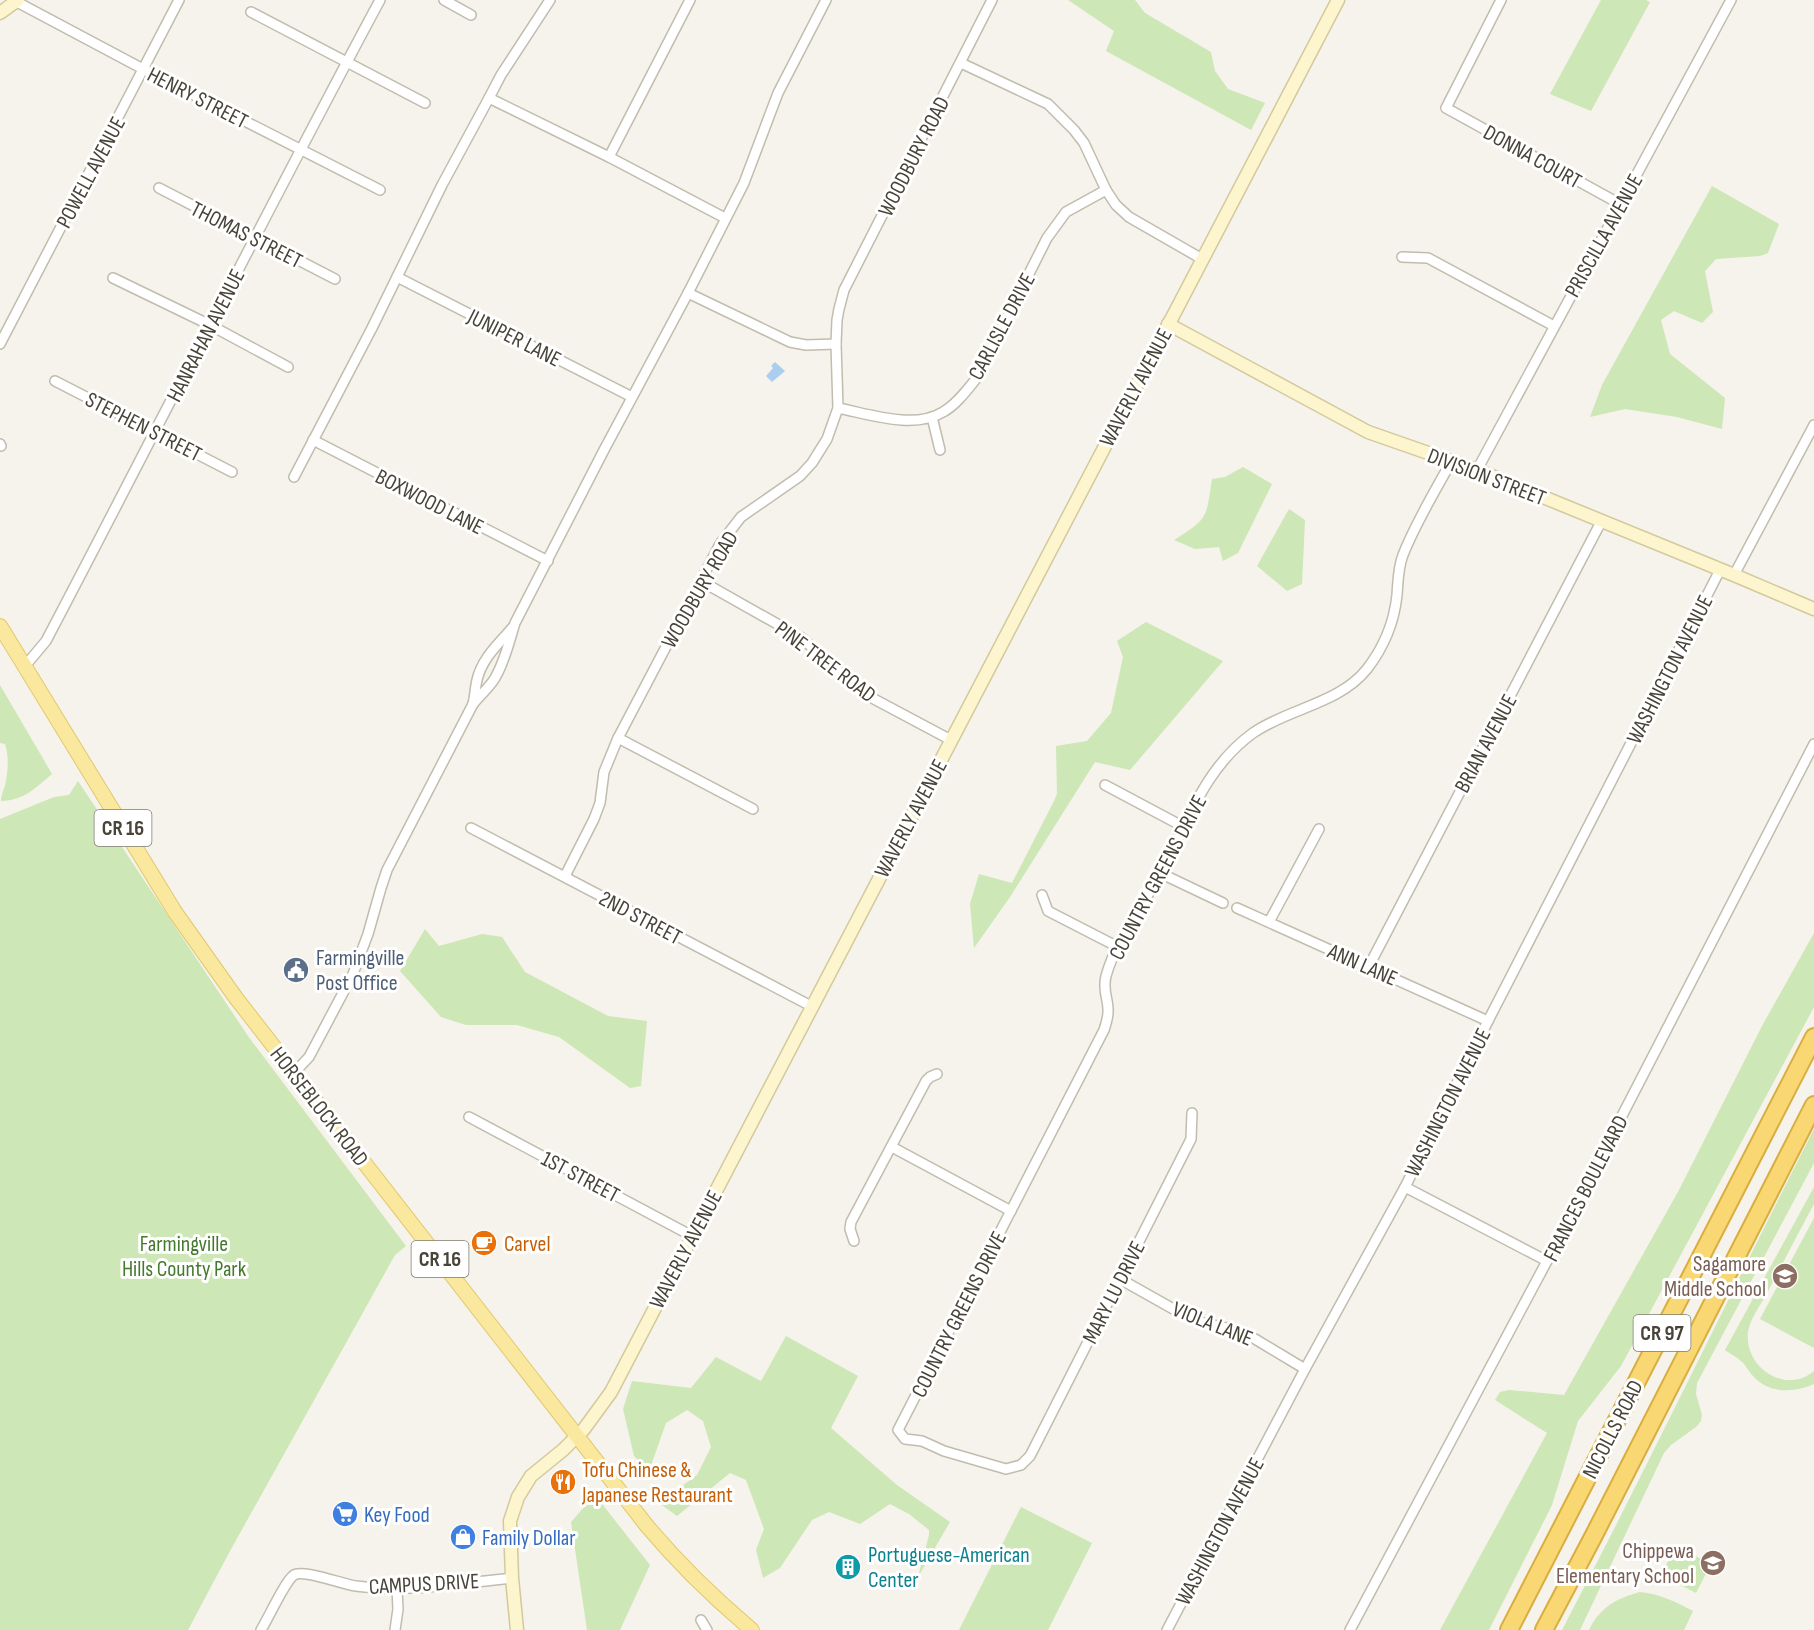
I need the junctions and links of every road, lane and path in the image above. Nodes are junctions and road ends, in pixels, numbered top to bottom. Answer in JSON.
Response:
{"nodes":[{"id":1,"x":179,"y":0,"type":"edge"},
{"id":2,"x":380,"y":0,"type":"edge"},
{"id":3,"x":444,"y":0,"type":"edge"},
{"id":4,"x":550,"y":0,"type":"edge"},
{"id":5,"x":690,"y":0,"type":"edge"},
{"id":6,"x":826,"y":0,"type":"edge"},
{"id":7,"x":992,"y":0,"type":"edge"},
{"id":8,"x":1338,"y":0,"type":"edge"},
{"id":9,"x":1502,"y":0,"type":"edge"},
{"id":10,"x":1731,"y":0,"type":"edge"},
{"id":11,"x":17,"y":1,"type":"edge"},
{"id":12,"x":0,"y":12,"type":"edge"},
{"id":13,"x":251,"y":12,"type":"dead end"},
{"id":14,"x":471,"y":15,"type":"dead end"},
{"id":15,"x":347,"y":62,"type":"junction"},
{"id":16,"x":961,"y":63,"type":"junction"},
{"id":17,"x":143,"y":69,"type":"junction"},
{"id":18,"x":489,"y":98,"type":"junction"},
{"id":19,"x":425,"y":103,"type":"dead end"},
{"id":20,"x":301,"y":151,"type":"junction"},
{"id":21,"x":609,"y":158,"type":"junction"},
{"id":22,"x":159,"y":188,"type":"dead end"},
{"id":23,"x":380,"y":190,"type":"dead end"},
{"id":24,"x":1106,"y":190,"type":"junction"},
{"id":25,"x":1620,"y":204,"type":"junction"},
{"id":26,"x":725,"y":218,"type":"junction"},
{"id":27,"x":254,"y":238,"type":"junction"},
{"id":28,"x":1402,"y":257,"type":"dead end"},
{"id":29,"x":1202,"y":259,"type":"junction"},
{"id":30,"x":397,"y":277,"type":"junction"},
{"id":31,"x":113,"y":278,"type":"dead end"},
{"id":32,"x":335,"y":279,"type":"dead end"},
{"id":33,"x":688,"y":294,"type":"junction"},
{"id":34,"x":1168,"y":324,"type":"junction"},
{"id":35,"x":210,"y":325,"type":"junction"},
{"id":36,"x":1554,"y":326,"type":"junction"},
{"id":37,"x":0,"y":344,"type":"edge"},
{"id":38,"x":836,"y":344,"type":"junction"},
{"id":39,"x":288,"y":367,"type":"dead end"},
{"id":40,"x":55,"y":381,"type":"dead end"},
{"id":41,"x":632,"y":397,"type":"junction"},
{"id":42,"x":838,"y":408,"type":"junction"},
{"id":43,"x":932,"y":417,"type":"junction"},
{"id":44,"x":1814,"y":425,"type":"edge"},
{"id":45,"x":155,"y":432,"type":"junction"},
{"id":46,"x":314,"y":440,"type":"junction"},
{"id":47,"x":1804,"y":444,"type":"junction"},
{"id":48,"x":940,"y":450,"type":"dead end"},
{"id":49,"x":1814,"y":450,"type":"edge"},
{"id":50,"x":1450,"y":462,"type":"junction"},
{"id":51,"x":1477,"y":470,"type":"junction"},
{"id":52,"x":232,"y":472,"type":"dead end"},
{"id":53,"x":294,"y":477,"type":"dead end"},
{"id":54,"x":1602,"y":520,"type":"junction"},
{"id":55,"x":548,"y":561,"type":"junction"},
{"id":56,"x":1720,"y":570,"type":"junction"},
{"id":57,"x":1734,"y":574,"type":"junction"},
{"id":58,"x":701,"y":581,"type":"junction"},
{"id":59,"x":1814,"y":609,"type":"edge"},
{"id":60,"x":515,"y":624,"type":"junction"},
{"id":61,"x":0,"y":626,"type":"edge"},
{"id":62,"x":25,"y":666,"type":"junction"},
{"id":63,"x":473,"y":704,"type":"junction"},
{"id":64,"x":618,"y":738,"type":"junction"},
{"id":65,"x":951,"y":740,"type":"junction"},
{"id":66,"x":1814,"y":744,"type":"edge"},
{"id":67,"x":1105,"y":784,"type":"dead end"},
{"id":68,"x":753,"y":809,"type":"dead end"},
{"id":69,"x":1182,"y":826,"type":"junction"},
{"id":70,"x":471,"y":828,"type":"dead end"},
{"id":71,"x":1319,"y":829,"type":"dead end"},
{"id":72,"x":1160,"y":873,"type":"junction"},
{"id":73,"x":565,"y":876,"type":"junction"},
{"id":74,"x":1042,"y":895,"type":"dead end"},
{"id":75,"x":1223,"y":903,"type":"dead end"},
{"id":76,"x":1237,"y":908,"type":"dead end"},
{"id":77,"x":1269,"y":922,"type":"junction"},
{"id":78,"x":1118,"y":947,"type":"junction"},
{"id":79,"x":1369,"y":966,"type":"junction"},
{"id":80,"x":811,"y":1006,"type":"junction"},
{"id":81,"x":1488,"y":1021,"type":"junction"},
{"id":82,"x":1814,"y":1037,"type":"edge"},
{"id":83,"x":294,"y":1073,"type":"junction"},
{"id":84,"x":937,"y":1074,"type":"dead end"},
{"id":85,"x":1814,"y":1105,"type":"edge"},
{"id":86,"x":1192,"y":1113,"type":"dead end"},
{"id":87,"x":470,"y":1117,"type":"dead end"},
{"id":88,"x":892,"y":1147,"type":"junction"},
{"id":89,"x":1405,"y":1187,"type":"junction"},
{"id":90,"x":1011,"y":1211,"type":"junction"},
{"id":91,"x":692,"y":1236,"type":"junction"},
{"id":92,"x":854,"y":1241,"type":"dead end"},
{"id":93,"x":1547,"y":1261,"type":"junction"},
{"id":94,"x":1120,"y":1279,"type":"junction"},
{"id":95,"x":1305,"y":1369,"type":"junction"},
{"id":96,"x":577,"y":1437,"type":"junction"},
{"id":97,"x":1021,"y":1465,"type":"joint"},
{"id":98,"x":512,"y":1578,"type":"junction"},
{"id":99,"x":397,"y":1588,"type":"junction"},
{"id":100,"x":701,"y":1620,"type":"dead end"},
{"id":101,"x":745,"y":1628,"type":"edge"},
{"id":102,"x":261,"y":1630,"type":"edge"},
{"id":103,"x":395,"y":1630,"type":"edge"},
{"id":104,"x":518,"y":1630,"type":"edge"},
{"id":105,"x":707,"y":1630,"type":"edge"},
{"id":106,"x":1167,"y":1630,"type":"edge"},
{"id":107,"x":1350,"y":1630,"type":"edge"},
{"id":108,"x":1509,"y":1630,"type":"edge"},
{"id":109,"x":1545,"y":1630,"type":"edge"}],
"edges":[{"from":1,"to":17,"type":"street","name":"POWELL AVENUE"},
{"from":2,"to":15,"type":"street","name":"HANRAHAN AVENUE"},
{"from":3,"to":14,"type":"street"},
{"from":4,"to":18,"type":"street"},
{"from":5,"to":21,"type":"street"},
{"from":6,"to":26,"type":"street"},
{"from":7,"to":16,"type":"street","name":"WOODBURY ROAD"},
{"from":8,"to":29,"type":"street","name":"WAVERLY AVENUE"},
{"from":9,"to":25,"type":"street","name":"DONNA COURT"},
{"from":10,"to":25,"type":"street","name":"PRISCILLA AVENUE"},
{"from":11,"to":12,"type":"street"},
{"from":11,"to":17,"type":"street","name":"HENRY STREET"},
{"from":13,"to":15,"type":"street"},
{"from":15,"to":19,"type":"street"},
{"from":15,"to":20,"type":"street","name":"HANRAHAN AVENUE"},
{"from":16,"to":24,"type":"street"},
{"from":16,"to":38,"type":"street","name":"WOODBURY ROAD"},
{"from":17,"to":20,"type":"street","name":"HENRY STREET"},
{"from":17,"to":37,"type":"street","name":"POWELL AVENUE"},
{"from":18,"to":21,"type":"street"},
{"from":18,"to":30,"type":"street"},
{"from":20,"to":23,"type":"street","name":"HENRY STREET"},
{"from":20,"to":27,"type":"street","name":"HANRAHAN AVENUE"},
{"from":21,"to":26,"type":"street"},
{"from":22,"to":27,"type":"street","name":"THOMAS STREET"},
{"from":24,"to":29,"type":"street"},
{"from":24,"to":43,"type":"street","name":"CARLISLE DRIVE"},
{"from":25,"to":36,"type":"street","name":"PRISCILLA AVENUE"},
{"from":26,"to":33,"type":"street"},
{"from":27,"to":32,"type":"street","name":"THOMAS STREET"},
{"from":27,"to":35,"type":"street","name":"HANRAHAN AVENUE"},
{"from":28,"to":36,"type":"street"},
{"from":29,"to":34,"type":"street","name":"WAVERLY AVENUE"},
{"from":30,"to":41,"type":"street","name":"JUNIPER LANE"},
{"from":30,"to":46,"type":"street"},
{"from":31,"to":35,"type":"street"},
{"from":33,"to":38,"type":"street"},
{"from":33,"to":41,"type":"street"},
{"from":34,"to":50,"type":"street","name":"DIVISION STREET"},
{"from":34,"to":65,"type":"street","name":"WAVERLY AVENUE"},
{"from":35,"to":39,"type":"street"},
{"from":35,"to":45,"type":"street","name":"HANRAHAN AVENUE"},
{"from":36,"to":51,"type":"street","name":"PRISCILLA AVENUE"},
{"from":38,"to":42,"type":"street","name":"WOODBURY ROAD"},
{"from":40,"to":45,"type":"street","name":"STEPHEN STREET"},
{"from":41,"to":55,"type":"street"},
{"from":42,"to":43,"type":"street","name":"CARLISLE DRIVE"},
{"from":42,"to":58,"type":"street","name":"WOODBURY ROAD"},
{"from":43,"to":48,"type":"street"},
{"from":44,"to":47,"type":"street","name":"WASHINGTON AVENUE"},
{"from":45,"to":52,"type":"street","name":"STEPHEN STREET"},
{"from":45,"to":62,"type":"street","name":"HANRAHAN AVENUE"},
{"from":46,"to":53,"type":"street"},
{"from":46,"to":55,"type":"street","name":"BOXWOOD LANE"},
{"from":47,"to":49,"type":"street"},
{"from":47,"to":57,"type":"street","name":"WASHINGTON AVENUE"},
{"from":50,"to":51,"type":"street","name":"DIVISION STREET"},
{"from":50,"to":69,"type":"street","name":"COUNTRY GREENS DRIVE"},
{"from":51,"to":54,"type":"street","name":"DIVISION STREET"},
{"from":54,"to":56,"type":"street","name":"DIVISION STREET"},
{"from":54,"to":79,"type":"street","name":"BRIAN AVENUE"},
{"from":55,"to":60,"type":"street"},
{"from":56,"to":57,"type":"street","name":"DIVISION STREET"},
{"from":56,"to":81,"type":"street","name":"WASHINGTON AVENUE"},
{"from":57,"to":59,"type":"street","name":"DIVISION STREET"},
{"from":58,"to":64,"type":"street","name":"WOODBURY ROAD"},
{"from":58,"to":65,"type":"street","name":"PINE TREE ROAD"},
{"from":60,"to":63,"type":"street"},
{"from":60,"to":63,"type":"street"},
{"from":61,"to":62,"type":"main road","name":"HORSEBLOCK ROAD","number":"CR 16"},
{"from":62,"to":83,"type":"main road","name":"HORSEBLOCK ROAD","number":"CR 16"},
{"from":63,"to":83,"type":"street"},
{"from":64,"to":68,"type":"street"},
{"from":64,"to":73,"type":"street","name":"WOODBURY ROAD"},
{"from":65,"to":80,"type":"street","name":"WAVERLY AVENUE"},
{"from":66,"to":93,"type":"street","name":"FRANCES BOULEVARD"},
{"from":67,"to":69,"type":"street"},
{"from":69,"to":72,"type":"street","name":"COUNTRY GREENS DRIVE"},
{"from":70,"to":73,"type":"street","name":"2ND STREET"},
{"from":71,"to":77,"type":"street"},
{"from":72,"to":75,"type":"street"},
{"from":72,"to":78,"type":"street","name":"COUNTRY GREENS DRIVE"},
{"from":73,"to":80,"type":"street","name":"2ND STREET"},
{"from":74,"to":78,"type":"street"},
{"from":76,"to":77,"type":"street","name":"ANN LANE"},
{"from":77,"to":79,"type":"street","name":"ANN LANE"},
{"from":78,"to":90,"type":"street","name":"COUNTRY GREENS DRIVE"},
{"from":79,"to":81,"type":"street","name":"ANN LANE"},
{"from":80,"to":91,"type":"street","name":"WAVERLY AVENUE"},
{"from":81,"to":89,"type":"street","name":"WASHINGTON AVENUE"},
{"from":82,"to":108,"type":"highway","name":"NICOLLS ROAD","number":"CR 97"},
{"from":83,"to":96,"type":"main road","name":"HORSEBLOCK ROAD","number":"CR 16"},
{"from":84,"to":88,"type":"street"},
{"from":85,"to":109,"type":"highway","name":"NICOLLS ROAD","number":"CR 97"},
{"from":86,"to":94,"type":"street","name":"MARY LU DRIVE"},
{"from":87,"to":91,"type":"street","name":"1ST STREET"},
{"from":88,"to":90,"type":"street"},
{"from":88,"to":92,"type":"street"},
{"from":89,"to":93,"type":"street"},
{"from":89,"to":95,"type":"street","name":"WASHINGTON AVENUE"},
{"from":90,"to":97,"type":"street","name":"COUNTRY GREENS DRIVE"},
{"from":91,"to":96,"type":"street","name":"WAVERLY AVENUE"},
{"from":93,"to":107,"type":"street","name":"FRANCES BOULEVARD"},
{"from":94,"to":95,"type":"street","name":"VIOLA LANE"},
{"from":94,"to":97,"type":"street","name":"MARY LU DRIVE"},
{"from":95,"to":106,"type":"street","name":"WASHINGTON AVENUE"},
{"from":96,"to":98,"type":"street","name":"WAVERLY AVENUE"},
{"from":96,"to":101,"type":"main road","name":"HORSEBLOCK ROAD","number":"CR 16"},
{"from":98,"to":99,"type":"street","name":"CAMPUS DRIVE"},
{"from":98,"to":104,"type":"street","name":"WAVERLY AVENUE"},
{"from":99,"to":102,"type":"street","name":"CAMPUS DRIVE"},
{"from":99,"to":103,"type":"street"},
{"from":100,"to":105,"type":"street"}]}
